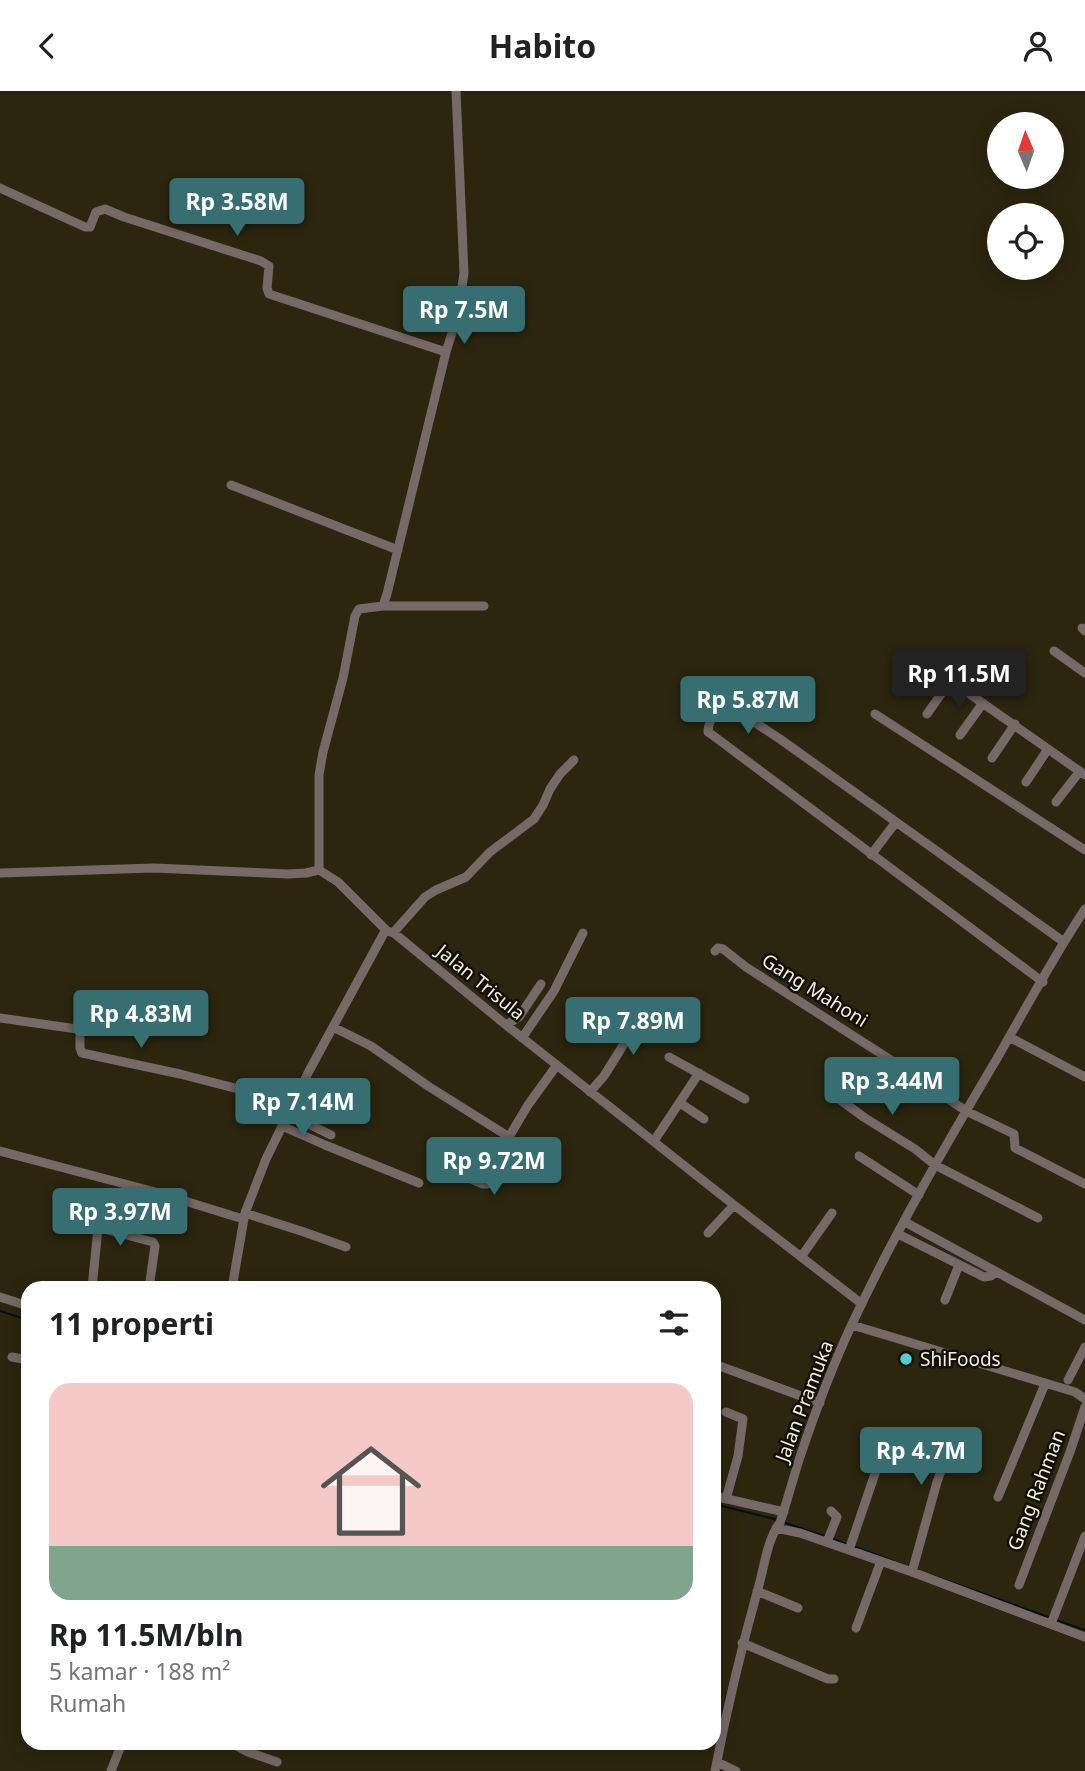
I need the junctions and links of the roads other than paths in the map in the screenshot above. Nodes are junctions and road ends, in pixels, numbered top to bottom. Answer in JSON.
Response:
{"nodes":[{"id":1,"x":456,"y":91,"type":"edge"},
{"id":2,"x":0,"y":188,"type":"edge"},
{"id":3,"x":446,"y":352,"type":"junction"},
{"id":4,"x":231,"y":485,"type":"dead end"},
{"id":5,"x":398,"y":550,"type":"junction"},
{"id":6,"x":385,"y":601,"type":"junction"},
{"id":7,"x":484,"y":606,"type":"dead end"},
{"id":8,"x":1054,"y":651,"type":"dead end"},
{"id":9,"x":1004,"y":658,"type":"dead end"},
{"id":10,"x":1085,"y":673,"type":"edge"},
{"id":11,"x":979,"y":700,"type":"junction"},
{"id":12,"x":875,"y":714,"type":"dead end"},
{"id":13,"x":928,"y":714,"type":"dead end"},
{"id":14,"x":1015,"y":725,"type":"junction"},
{"id":15,"x":960,"y":735,"type":"dead end"},
{"id":16,"x":1048,"y":749,"type":"junction"},
{"id":17,"x":992,"y":758,"type":"dead end"},
{"id":18,"x":574,"y":760,"type":"dead end"},
{"id":19,"x":1083,"y":773,"type":"edge"},
{"id":20,"x":1026,"y":782,"type":"dead end"},
{"id":21,"x":1056,"y":802,"type":"dead end"},
{"id":22,"x":897,"y":822,"type":"junction"},
{"id":23,"x":1085,"y":850,"type":"edge"},
{"id":24,"x":871,"y":855,"type":"junction"},
{"id":25,"x":319,"y":870,"type":"junction"},
{"id":26,"x":0,"y":873,"type":"edge"},
{"id":27,"x":1085,"y":909,"type":"edge"},
{"id":28,"x":390,"y":932,"type":"junction"},
{"id":29,"x":583,"y":933,"type":"dead end"},
{"id":30,"x":1064,"y":942,"type":"junction"},
{"id":31,"x":715,"y":951,"type":"dead end"},
{"id":32,"x":1042,"y":982,"type":"junction"},
{"id":33,"x":541,"y":984,"type":"dead end"},
{"id":34,"x":650,"y":1002,"type":"dead end"},
{"id":35,"x":0,"y":1019,"type":"edge"},
{"id":36,"x":506,"y":1025,"type":"junction"},
{"id":37,"x":333,"y":1027,"type":"junction"},
{"id":38,"x":1013,"y":1031,"type":"junction"},
{"id":39,"x":522,"y":1038,"type":"junction"},
{"id":40,"x":670,"y":1057,"type":"dead end"},
{"id":41,"x":557,"y":1065,"type":"junction"},
{"id":42,"x":699,"y":1073,"type":"junction"},
{"id":43,"x":1085,"y":1077,"type":"edge"},
{"id":44,"x":590,"y":1092,"type":"junction"},
{"id":45,"x":831,"y":1093,"type":"dead end"},
{"id":46,"x":745,"y":1099,"type":"dead end"},
{"id":47,"x":293,"y":1103,"type":"junction"},
{"id":48,"x":680,"y":1103,"type":"junction"},
{"id":49,"x":966,"y":1111,"type":"junction"},
{"id":50,"x":288,"y":1114,"type":"junction"},
{"id":51,"x":704,"y":1119,"type":"dead end"},
{"id":52,"x":282,"y":1126,"type":"junction"},
{"id":53,"x":331,"y":1135,"type":"dead end"},
{"id":54,"x":509,"y":1137,"type":"junction"},
{"id":55,"x":654,"y":1141,"type":"junction"},
{"id":56,"x":0,"y":1151,"type":"edge"},
{"id":57,"x":859,"y":1156,"type":"dead end"},
{"id":58,"x":935,"y":1165,"type":"junction"},
{"id":59,"x":442,"y":1167,"type":"dead end"},
{"id":60,"x":419,"y":1183,"type":"dead end"},
{"id":61,"x":1085,"y":1184,"type":"edge"},
{"id":62,"x":919,"y":1195,"type":"junction"},
{"id":63,"x":734,"y":1205,"type":"junction"},
{"id":64,"x":832,"y":1213,"type":"dead end"},
{"id":65,"x":244,"y":1216,"type":"junction"},
{"id":66,"x":1038,"y":1218,"type":"dead end"},
{"id":67,"x":73,"y":1221,"type":"dead end"},
{"id":68,"x":905,"y":1222,"type":"junction"},
{"id":69,"x":98,"y":1228,"type":"junction"},
{"id":70,"x":708,"y":1233,"type":"dead end"},
{"id":71,"x":898,"y":1234,"type":"junction"},
{"id":72,"x":346,"y":1248,"type":"dead end"},
{"id":73,"x":801,"y":1257,"type":"junction"},
{"id":74,"x":959,"y":1265,"type":"junction"},
{"id":75,"x":996,"y":1272,"type":"junction"},
{"id":76,"x":93,"y":1281,"type":"edge"},
{"id":77,"x":150,"y":1281,"type":"edge"},
{"id":78,"x":233,"y":1281,"type":"edge"},
{"id":79,"x":0,"y":1297,"type":"edge"},
{"id":80,"x":944,"y":1300,"type":"dead end"},
{"id":81,"x":21,"y":1304,"type":"edge"},
{"id":82,"x":862,"y":1304,"type":"junction"},
{"id":83,"x":1085,"y":1320,"type":"edge"},
{"id":84,"x":852,"y":1325,"type":"junction"},
{"id":85,"x":1085,"y":1347,"type":"edge"},
{"id":86,"x":12,"y":1357,"type":"dead end"},
{"id":87,"x":21,"y":1359,"type":"edge"},
{"id":88,"x":721,"y":1367,"type":"edge"},
{"id":89,"x":1068,"y":1380,"type":"dead end"},
{"id":90,"x":1045,"y":1384,"type":"junction"},
{"id":91,"x":1085,"y":1399,"type":"edge"},
{"id":92,"x":820,"y":1403,"type":"junction"},
{"id":93,"x":1085,"y":1407,"type":"edge"},
{"id":94,"x":726,"y":1412,"type":"dead end"},
{"id":95,"x":957,"y":1450,"type":"dead end"},
{"id":96,"x":880,"y":1459,"type":"dead end"},
{"id":97,"x":998,"y":1497,"type":"dead end"},
{"id":98,"x":721,"y":1498,"type":"edge"},
{"id":99,"x":726,"y":1499,"type":"junction"},
{"id":100,"x":831,"y":1511,"type":"dead end"},
{"id":101,"x":781,"y":1520,"type":"junction"},
{"id":102,"x":1085,"y":1536,"type":"edge"},
{"id":103,"x":829,"y":1538,"type":"junction"},
{"id":104,"x":851,"y":1545,"type":"junction"},
{"id":105,"x":881,"y":1561,"type":"junction"},
{"id":106,"x":913,"y":1568,"type":"junction"},
{"id":107,"x":1019,"y":1585,"type":"dead end"},
{"id":108,"x":757,"y":1591,"type":"junction"},
{"id":109,"x":798,"y":1608,"type":"dead end"},
{"id":110,"x":1052,"y":1620,"type":"junction"},
{"id":111,"x":856,"y":1628,"type":"dead end"},
{"id":112,"x":1085,"y":1637,"type":"edge"},
{"id":113,"x":742,"y":1643,"type":"junction"},
{"id":114,"x":834,"y":1679,"type":"dead end"},
{"id":115,"x":721,"y":1725,"type":"edge"},
{"id":116,"x":119,"y":1750,"type":"edge"},
{"id":117,"x":244,"y":1750,"type":"edge"},
{"id":118,"x":277,"y":1762,"type":"dead end"},
{"id":119,"x":716,"y":1767,"type":"edge"},
{"id":120,"x":111,"y":1771,"type":"edge"},
{"id":121,"x":736,"y":1771,"type":"edge"}],
"edges":[{"from":1,"to":3,"type":"street"},
{"from":2,"to":3,"type":"street"},
{"from":3,"to":5,"type":"street"},
{"from":4,"to":5,"type":"street"},
{"from":5,"to":6,"type":"street"},
{"from":6,"to":7,"type":"street"},
{"from":6,"to":25,"type":"street"},
{"from":8,"to":10,"type":"street"},
{"from":9,"to":11,"type":"street"},
{"from":11,"to":13,"type":"street"},
{"from":11,"to":14,"type":"street"},
{"from":11,"to":15,"type":"street"},
{"from":12,"to":23,"type":"street"},
{"from":14,"to":16,"type":"street"},
{"from":14,"to":17,"type":"street"},
{"from":16,"to":19,"type":"street"},
{"from":16,"to":20,"type":"street"},
{"from":18,"to":28,"type":"street"},
{"from":19,"to":21,"type":"street"},
{"from":22,"to":24,"type":"street"},
{"from":22,"to":24,"type":"street"},
{"from":22,"to":30,"type":"street"},
{"from":24,"to":32,"type":"street"},
{"from":25,"to":26,"type":"street"},
{"from":25,"to":28,"type":"street","name":"Jalan Trisula"},
{"from":27,"to":30,"type":"street","name":"Jalan Pramuka"},
{"from":28,"to":36,"type":"street","name":"Jalan Trisula"},
{"from":28,"to":37,"type":"street"},
{"from":29,"to":39,"type":"street"},
{"from":30,"to":32,"type":"street","name":"Jalan Pramuka"},
{"from":31,"to":49,"type":"street","name":"Gang Mahoni"},
{"from":32,"to":38,"type":"street","name":"Jalan Pramuka"},
{"from":33,"to":36,"type":"street"},
{"from":34,"to":44,"type":"street"},
{"from":35,"to":47,"type":"street"},
{"from":36,"to":39,"type":"street","name":"Jalan Trisula"},
{"from":37,"to":47,"type":"street"},
{"from":37,"to":54,"type":"street"},
{"from":38,"to":43,"type":"street"},
{"from":38,"to":49,"type":"street","name":"Jalan Pramuka"},
{"from":39,"to":41,"type":"street","name":"Jalan Trisula"},
{"from":40,"to":42,"type":"street"},
{"from":41,"to":44,"type":"street","name":"Jalan Trisula"},
{"from":41,"to":54,"type":"street"},
{"from":42,"to":46,"type":"street"},
{"from":42,"to":48,"type":"street"},
{"from":44,"to":55,"type":"street","name":"Jalan Trisula"},
{"from":45,"to":58,"type":"street"},
{"from":47,"to":50,"type":"street"},
{"from":48,"to":51,"type":"street"},
{"from":48,"to":55,"type":"street"},
{"from":49,"to":58,"type":"street","name":"Jalan Pramuka"},
{"from":49,"to":61,"type":"street","name":"Gang Mahoni"},
{"from":50,"to":52,"type":"street"},
{"from":50,"to":53,"type":"street"},
{"from":52,"to":60,"type":"street"},
{"from":52,"to":65,"type":"street"},
{"from":54,"to":59,"type":"street"},
{"from":55,"to":63,"type":"street","name":"Jalan Trisula"},
{"from":56,"to":65,"type":"street"},
{"from":57,"to":62,"type":"street"},
{"from":58,"to":62,"type":"street","name":"Jalan Pramuka"},
{"from":58,"to":66,"type":"street"},
{"from":62,"to":68,"type":"street","name":"Jalan Pramuka"},
{"from":63,"to":70,"type":"street"},
{"from":63,"to":73,"type":"street","name":"Jalan Trisula"},
{"from":64,"to":73,"type":"street"},
{"from":65,"to":72,"type":"street"},
{"from":65,"to":78,"type":"street"},
{"from":67,"to":69,"type":"street"},
{"from":68,"to":71,"type":"street","name":"Jalan Pramuka"},
{"from":68,"to":75,"type":"street"},
{"from":69,"to":76,"type":"street"},
{"from":69,"to":77,"type":"street"},
{"from":71,"to":74,"type":"street"},
{"from":71,"to":82,"type":"street","name":"Jalan Pramuka"},
{"from":73,"to":82,"type":"street","name":"Jalan Trisula"},
{"from":74,"to":75,"type":"street"},
{"from":74,"to":80,"type":"street"},
{"from":75,"to":83,"type":"street"},
{"from":79,"to":81,"type":"street"},
{"from":82,"to":84,"type":"street","name":"Jalan Pramuka"},
{"from":84,"to":90,"type":"street"},
{"from":84,"to":92,"type":"street","name":"Jalan Pramuka"},
{"from":85,"to":89,"type":"street"},
{"from":86,"to":87,"type":"street"},
{"from":88,"to":92,"type":"street"},
{"from":90,"to":91,"type":"street"},
{"from":90,"to":97,"type":"street"},
{"from":92,"to":101,"type":"street","name":"Jalan Pramuka"},
{"from":93,"to":107,"type":"street","name":"Gang Rahman"},
{"from":94,"to":99,"type":"street"},
{"from":95,"to":106,"type":"street"},
{"from":96,"to":104,"type":"street"},
{"from":98,"to":99,"type":"street"},
{"from":99,"to":101,"type":"street"},
{"from":100,"to":103,"type":"street"},
{"from":101,"to":103,"type":"street"},
{"from":101,"to":108,"type":"street","name":"Jalan Pramuka"},
{"from":102,"to":110,"type":"street"},
{"from":103,"to":104,"type":"street"},
{"from":104,"to":105,"type":"street"},
{"from":105,"to":106,"type":"street"},
{"from":105,"to":111,"type":"street"},
{"from":106,"to":110,"type":"street"},
{"from":108,"to":109,"type":"street"},
{"from":108,"to":113,"type":"street","name":"Jalan Pramuka"},
{"from":110,"to":112,"type":"street"},
{"from":113,"to":114,"type":"street"},
{"from":113,"to":115,"type":"street","name":"Jalan Pramuka"},
{"from":116,"to":120,"type":"street"},
{"from":117,"to":118,"type":"street"},
{"from":119,"to":121,"type":"street"}]}
